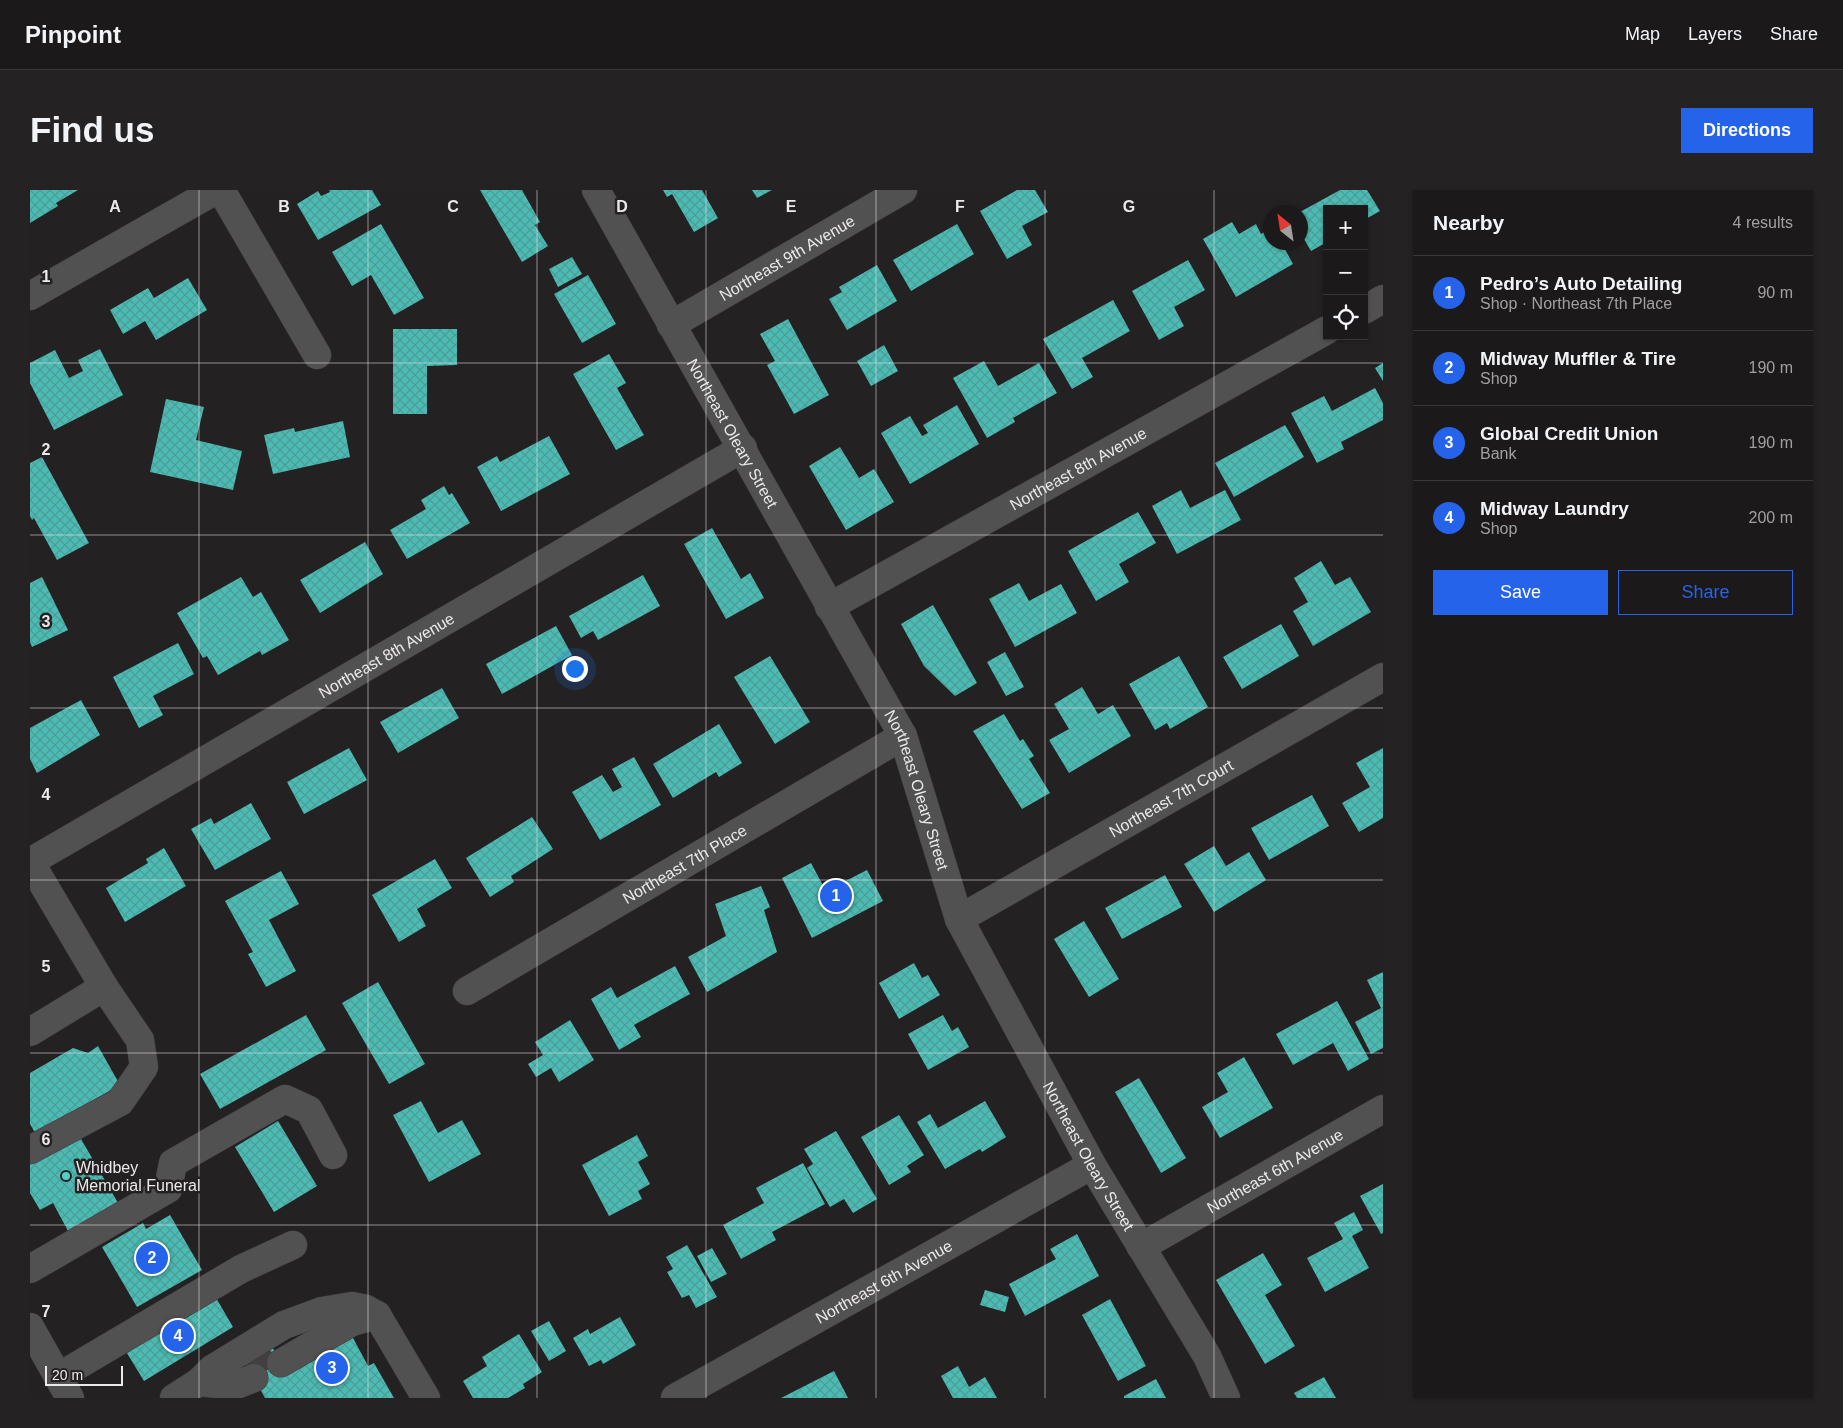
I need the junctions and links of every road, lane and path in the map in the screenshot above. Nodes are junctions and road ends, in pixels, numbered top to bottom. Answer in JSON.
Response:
{"nodes":[{"id":1,"x":216,"y":190,"type":"edge"},
{"id":2,"x":221,"y":190,"type":"edge"},
{"id":3,"x":596,"y":190,"type":"edge"},
{"id":4,"x":903,"y":190,"type":"edge"},
{"id":5,"x":30,"y":296,"type":"edge"},
{"id":6,"x":1383,"y":299,"type":"edge"},
{"id":7,"x":1368,"y":308,"type":"edge"},
{"id":8,"x":671,"y":325,"type":"junction"},
{"id":9,"x":1323,"y":332,"type":"edge"},
{"id":10,"x":317,"y":355,"type":"dead end"},
{"id":11,"x":743,"y":448,"type":"junction"},
{"id":12,"x":829,"y":607,"type":"junction"},
{"id":13,"x":1383,"y":678,"type":"edge"},
{"id":14,"x":903,"y":736,"type":"junction"},
{"id":15,"x":30,"y":862,"type":"edge"},
{"id":16,"x":958,"y":919,"type":"junction"},
{"id":17,"x":104,"y":986,"type":"junction"},
{"id":18,"x":467,"y":990,"type":"dead end"},
{"id":19,"x":31,"y":1028,"type":"edge"},
{"id":20,"x":1383,"y":1109,"type":"edge"},
{"id":21,"x":30,"y":1150,"type":"edge"},
{"id":22,"x":333,"y":1155,"type":"dead end"},
{"id":23,"x":1092,"y":1165,"type":"junction"},
{"id":24,"x":293,"y":1245,"type":"dead end"},
{"id":25,"x":1141,"y":1247,"type":"junction"},
{"id":26,"x":30,"y":1269,"type":"edge"},
{"id":27,"x":352,"y":1306,"type":"junction"},
{"id":28,"x":377,"y":1315,"type":"junction"},
{"id":29,"x":30,"y":1327,"type":"edge"},
{"id":30,"x":251,"y":1372,"type":"tunnel mouth"},
{"id":31,"x":64,"y":1387,"type":"edge"},
{"id":32,"x":204,"y":1390,"type":"edge"},
{"id":33,"x":174,"y":1398,"type":"edge"},
{"id":34,"x":426,"y":1398,"type":"edge"},
{"id":35,"x":675,"y":1398,"type":"edge"},
{"id":36,"x":1226,"y":1398,"type":"edge"}],
"edges":[{"from":1,"to":5,"type":"street"},
{"from":2,"to":10,"type":"street"},
{"from":3,"to":8,"type":"street","name":"Northeast Oleary Street"},
{"from":4,"to":8,"type":"street","name":"Northeast 9th Avenue"},
{"from":6,"to":7,"type":"street"},
{"from":8,"to":11,"type":"street","name":"Northeast Oleary Street"},
{"from":9,"to":12,"type":"street","name":"Northeast 8th Avenue"},
{"from":11,"to":12,"type":"street","name":"Northeast Oleary Street"},
{"from":11,"to":15,"type":"street","name":"Northeast 8th Avenue"},
{"from":12,"to":14,"type":"street","name":"Northeast Oleary Street"},
{"from":13,"to":16,"type":"street","name":"Northeast 7th Court"},
{"from":14,"to":16,"type":"street","name":"Northeast Oleary Street"},
{"from":14,"to":18,"type":"street","name":"Northeast 7th Place"},
{"from":15,"to":17,"type":"street"},
{"from":16,"to":23,"type":"street","name":"Northeast Oleary Street"},
{"from":17,"to":19,"type":"street"},
{"from":17,"to":21,"type":"street"},
{"from":20,"to":25,"type":"street","name":"Northeast 6th Avenue"},
{"from":22,"to":26,"type":"street"},
{"from":23,"to":25,"type":"street","name":"Northeast Oleary Street"},
{"from":23,"to":35,"type":"street","name":"Northeast 6th Avenue"},
{"from":24,"to":31,"type":"street"},
{"from":25,"to":36,"type":"street","name":"Northeast Oleary Street"},
{"from":27,"to":28,"type":"street"},
{"from":27,"to":28,"type":"street"},
{"from":27,"to":32,"type":"street"},
{"from":28,"to":34,"type":"street"},
{"from":29,"to":31,"type":"street"},
{"from":30,"to":32,"type":"street"},
{"from":32,"to":33,"type":"street"}]}
